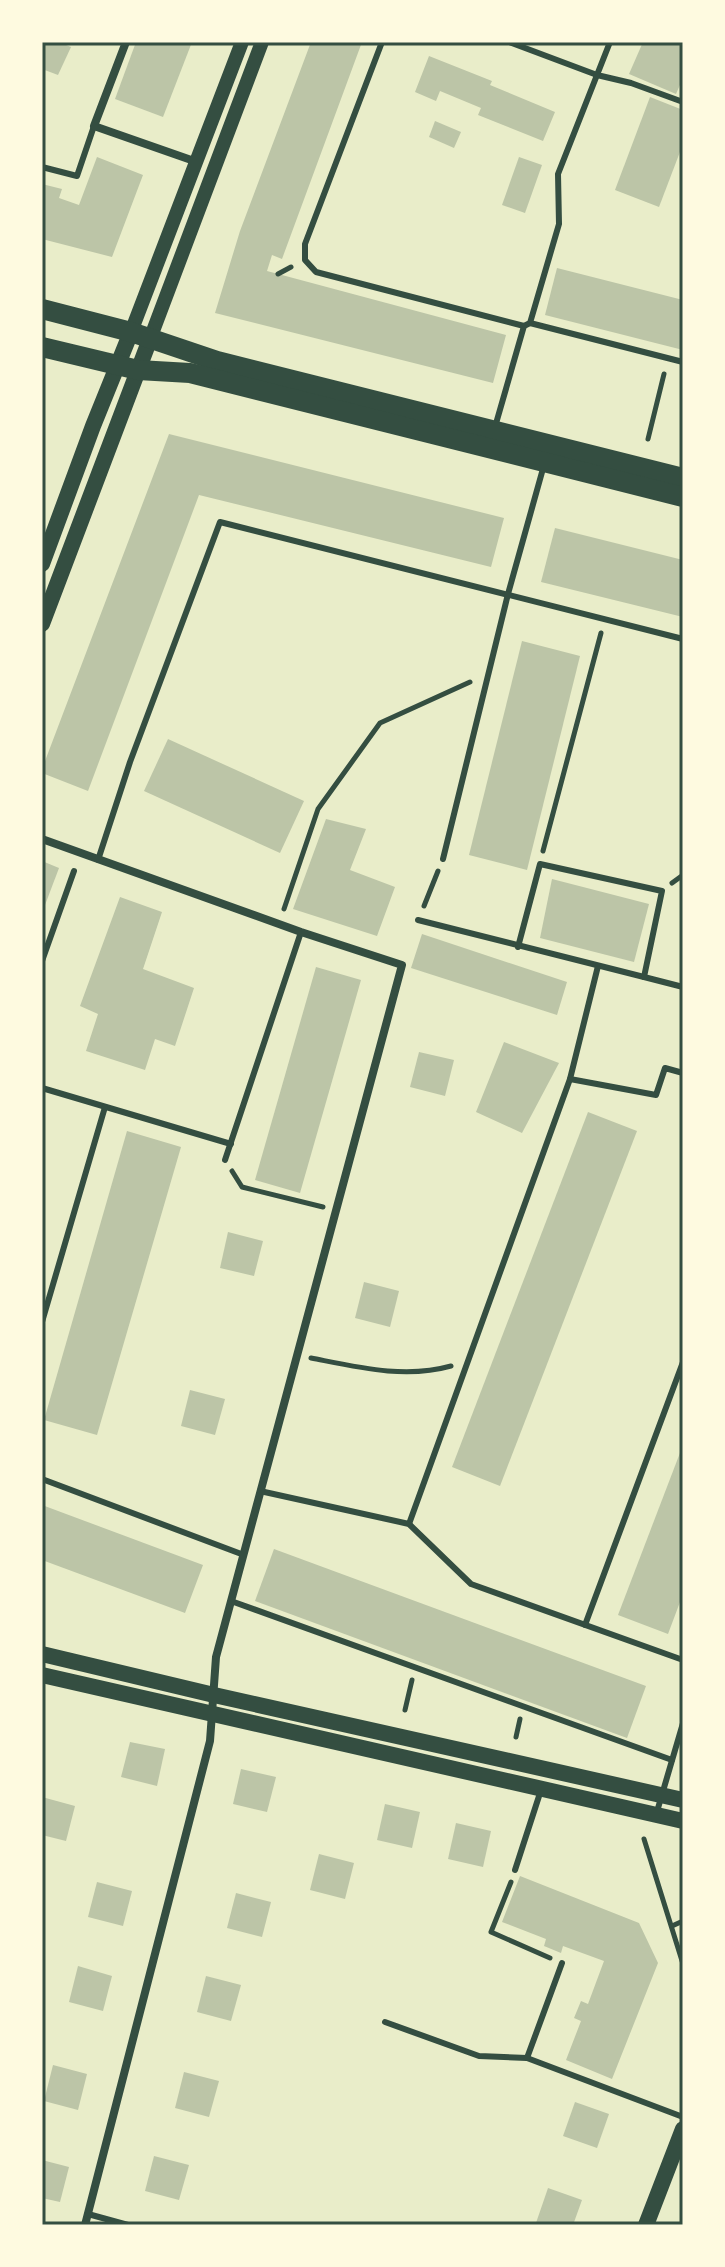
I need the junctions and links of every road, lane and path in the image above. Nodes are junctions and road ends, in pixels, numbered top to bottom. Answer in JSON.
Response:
{"nodes":[{"id":1,"x":126,"y":42,"type":"edge"},
{"id":2,"x":242,"y":42,"type":"edge"},
{"id":3,"x":262,"y":42,"type":"edge"},
{"id":4,"x":382,"y":42,"type":"edge"},
{"id":5,"x":509,"y":42,"type":"edge"},
{"id":6,"x":610,"y":42,"type":"edge"},
{"id":7,"x":597,"y":75,"type":"junction"},
{"id":8,"x":683,"y":102,"type":"edge"},
{"id":9,"x":94,"y":126,"type":"junction"},
{"id":10,"x":198,"y":162,"type":"junction"},
{"id":11,"x":42,"y":167,"type":"edge"},
{"id":12,"x":42,"y":309,"type":"edge"},
{"id":13,"x":527,"y":324,"type":"junction"},
{"id":14,"x":141,"y":335,"type":"junction"},
{"id":15,"x":42,"y":347,"type":"edge"},
{"id":16,"x":668,"y":358,"type":"junction"},
{"id":17,"x":683,"y":362,"type":"edge"},
{"id":18,"x":127,"y":368,"type":"junction"},
{"id":19,"x":494,"y":431,"type":"junction"},
{"id":20,"x":648,"y":439,"type":"dead end"},
{"id":21,"x":545,"y":461,"type":"junction"},
{"id":22,"x":683,"y":478,"type":"edge"},
{"id":23,"x":683,"y":497,"type":"edge"},
{"id":24,"x":42,"y":564,"type":"edge"},
{"id":25,"x":508,"y":594,"type":"junction"},
{"id":26,"x":605,"y":619,"type":"junction"},
{"id":27,"x":42,"y":624,"type":"edge"},
{"id":28,"x":683,"y":639,"type":"edge"},
{"id":29,"x":489,"y":673,"type":"junction"},
{"id":30,"x":42,"y":839,"type":"edge"},
{"id":31,"x":443,"y":859,"type":"dead end"},
{"id":32,"x":98,"y":860,"type":"junction"},
{"id":33,"x":540,"y":864,"type":"junction"},
{"id":34,"x":74,"y":871,"type":"dead end"},
{"id":35,"x":418,"y":920,"type":"dead end"},
{"id":36,"x":279,"y":924,"type":"junction"},
{"id":37,"x":301,"y":932,"type":"junction"},
{"id":38,"x":518,"y":947,"type":"junction"},
{"id":39,"x":42,"y":961,"type":"edge"},
{"id":40,"x":598,"y":966,"type":"junction"},
{"id":41,"x":644,"y":977,"type":"junction"},
{"id":42,"x":683,"y":987,"type":"edge"},
{"id":43,"x":683,"y":1073,"type":"edge"},
{"id":44,"x":570,"y":1079,"type":"junction"},
{"id":45,"x":42,"y":1088,"type":"edge"},
{"id":46,"x":105,"y":1107,"type":"junction"},
{"id":47,"x":231,"y":1144,"type":"junction"},
{"id":48,"x":225,"y":1160,"type":"joint"},
{"id":49,"x":335,"y":1210,"type":"junction"},
{"id":50,"x":42,"y":1322,"type":"edge"},
{"id":51,"x":296,"y":1355,"type":"junction"},
{"id":52,"x":468,"y":1361,"type":"junction"},
{"id":53,"x":683,"y":1362,"type":"edge"},
{"id":54,"x":42,"y":1479,"type":"edge"},
{"id":55,"x":259,"y":1491,"type":"junction"},
{"id":56,"x":409,"y":1524,"type":"junction"},
{"id":57,"x":244,"y":1555,"type":"junction"},
{"id":58,"x":231,"y":1601,"type":"junction"},
{"id":59,"x":585,"y":1625,"type":"junction"},
{"id":60,"x":42,"y":1654,"type":"edge"},
{"id":61,"x":683,"y":1660,"type":"edge"},
{"id":62,"x":42,"y":1675,"type":"edge"},
{"id":63,"x":214,"y":1695,"type":"junction"},
{"id":64,"x":210,"y":1715,"type":"junction"},
{"id":65,"x":683,"y":1723,"type":"edge"},
{"id":66,"x":672,"y":1760,"type":"junction"},
{"id":67,"x":541,"y":1788,"type":"junction"},
{"id":68,"x":661,"y":1796,"type":"junction"},
{"id":69,"x":683,"y":1800,"type":"edge"},
{"id":70,"x":656,"y":1815,"type":"junction"},
{"id":71,"x":683,"y":1821,"type":"edge"},
{"id":72,"x":644,"y":1839,"type":"dead end"},
{"id":73,"x":515,"y":1870,"type":"joint"},
{"id":74,"x":683,"y":1921,"type":"edge"},
{"id":75,"x":672,"y":1926,"type":"junction"},
{"id":76,"x":562,"y":1963,"type":"joint"},
{"id":77,"x":683,"y":1964,"type":"edge"},
{"id":78,"x":385,"y":2022,"type":"dead end"},
{"id":79,"x":527,"y":2058,"type":"junction"},
{"id":80,"x":683,"y":2117,"type":"edge"},
{"id":81,"x":683,"y":2129,"type":"edge"},
{"id":82,"x":88,"y":2214,"type":"junction"},
{"id":83,"x":85,"y":2225,"type":"edge"},
{"id":84,"x":128,"y":2225,"type":"edge"},
{"id":85,"x":646,"y":2225,"type":"edge"}],
"edges":[{"from":1,"to":9,"type":"street"},
{"from":2,"to":10,"type":"street"},
{"from":3,"to":14,"type":"street"},
{"from":4,"to":13,"type":"lane"},
{"from":5,"to":7,"type":"lane"},
{"from":6,"to":7,"type":"lane"},
{"from":7,"to":8,"type":"lane"},
{"from":7,"to":13,"type":"lane"},
{"from":9,"to":10,"type":"street"},
{"from":9,"to":11,"type":"lane"},
{"from":10,"to":14,"type":"street"},
{"from":12,"to":14,"type":"main road"},
{"from":13,"to":16,"type":"lane"},
{"from":13,"to":19,"type":"lane"},
{"from":14,"to":18,"type":"main road"},
{"from":14,"to":19,"type":"main road"},
{"from":15,"to":18,"type":"main road"},
{"from":16,"to":17,"type":"lane"},
{"from":16,"to":20,"type":"path"},
{"from":18,"to":21,"type":"main road"},
{"from":18,"to":24,"type":"main road"},
{"from":18,"to":27,"type":"main road"},
{"from":19,"to":22,"type":"main road"},
{"from":21,"to":23,"type":"main road"},
{"from":21,"to":25,"type":"lane"},
{"from":25,"to":26,"type":"lane"},
{"from":25,"to":29,"type":"lane"},
{"from":25,"to":32,"type":"lane"},
{"from":26,"to":28,"type":"lane"},
{"from":26,"to":33,"type":"path"},
{"from":29,"to":31,"type":"lane"},
{"from":29,"to":36,"type":"path"},
{"from":30,"to":32,"type":"street"},
{"from":32,"to":36,"type":"street"},
{"from":33,"to":38,"type":"lane"},
{"from":33,"to":41,"type":"lane"},
{"from":34,"to":39,"type":"lane"},
{"from":35,"to":38,"type":"lane"},
{"from":36,"to":37,"type":"street"},
{"from":37,"to":47,"type":"lane"},
{"from":37,"to":49,"type":"street"},
{"from":38,"to":40,"type":"lane"},
{"from":40,"to":41,"type":"lane"},
{"from":40,"to":44,"type":"lane"},
{"from":41,"to":42,"type":"lane"},
{"from":43,"to":44,"type":"lane"},
{"from":44,"to":52,"type":"lane"},
{"from":45,"to":46,"type":"lane"},
{"from":46,"to":47,"type":"lane"},
{"from":46,"to":50,"type":"lane"},
{"from":47,"to":48,"type":"lane"},
{"from":48,"to":49,"type":"path"},
{"from":49,"to":51,"type":"street"},
{"from":51,"to":52,"type":"path"},
{"from":51,"to":55,"type":"street"},
{"from":52,"to":56,"type":"lane"},
{"from":53,"to":59,"type":"lane"},
{"from":54,"to":57,"type":"lane"},
{"from":55,"to":56,"type":"lane"},
{"from":55,"to":57,"type":"street"},
{"from":56,"to":59,"type":"lane"},
{"from":57,"to":58,"type":"street"},
{"from":58,"to":63,"type":"street"},
{"from":58,"to":66,"type":"lane"},
{"from":59,"to":61,"type":"lane"},
{"from":60,"to":63,"type":"main road"},
{"from":62,"to":64,"type":"main road"},
{"from":63,"to":64,"type":"street"},
{"from":63,"to":68,"type":"main road"},
{"from":64,"to":67,"type":"main road"},
{"from":64,"to":82,"type":"street"},
{"from":65,"to":66,"type":"lane"},
{"from":66,"to":68,"type":"lane"},
{"from":67,"to":70,"type":"main road"},
{"from":67,"to":73,"type":"lane"},
{"from":68,"to":69,"type":"main road"},
{"from":68,"to":70,"type":"lane"},
{"from":70,"to":71,"type":"main road"},
{"from":72,"to":75,"type":"path"},
{"from":73,"to":76,"type":"path"},
{"from":74,"to":75,"type":"path"},
{"from":75,"to":77,"type":"path"},
{"from":76,"to":79,"type":"lane"},
{"from":78,"to":79,"type":"lane"},
{"from":79,"to":80,"type":"lane"},
{"from":81,"to":85,"type":"main road"},
{"from":82,"to":83,"type":"street"},
{"from":82,"to":84,"type":"lane"}]}
